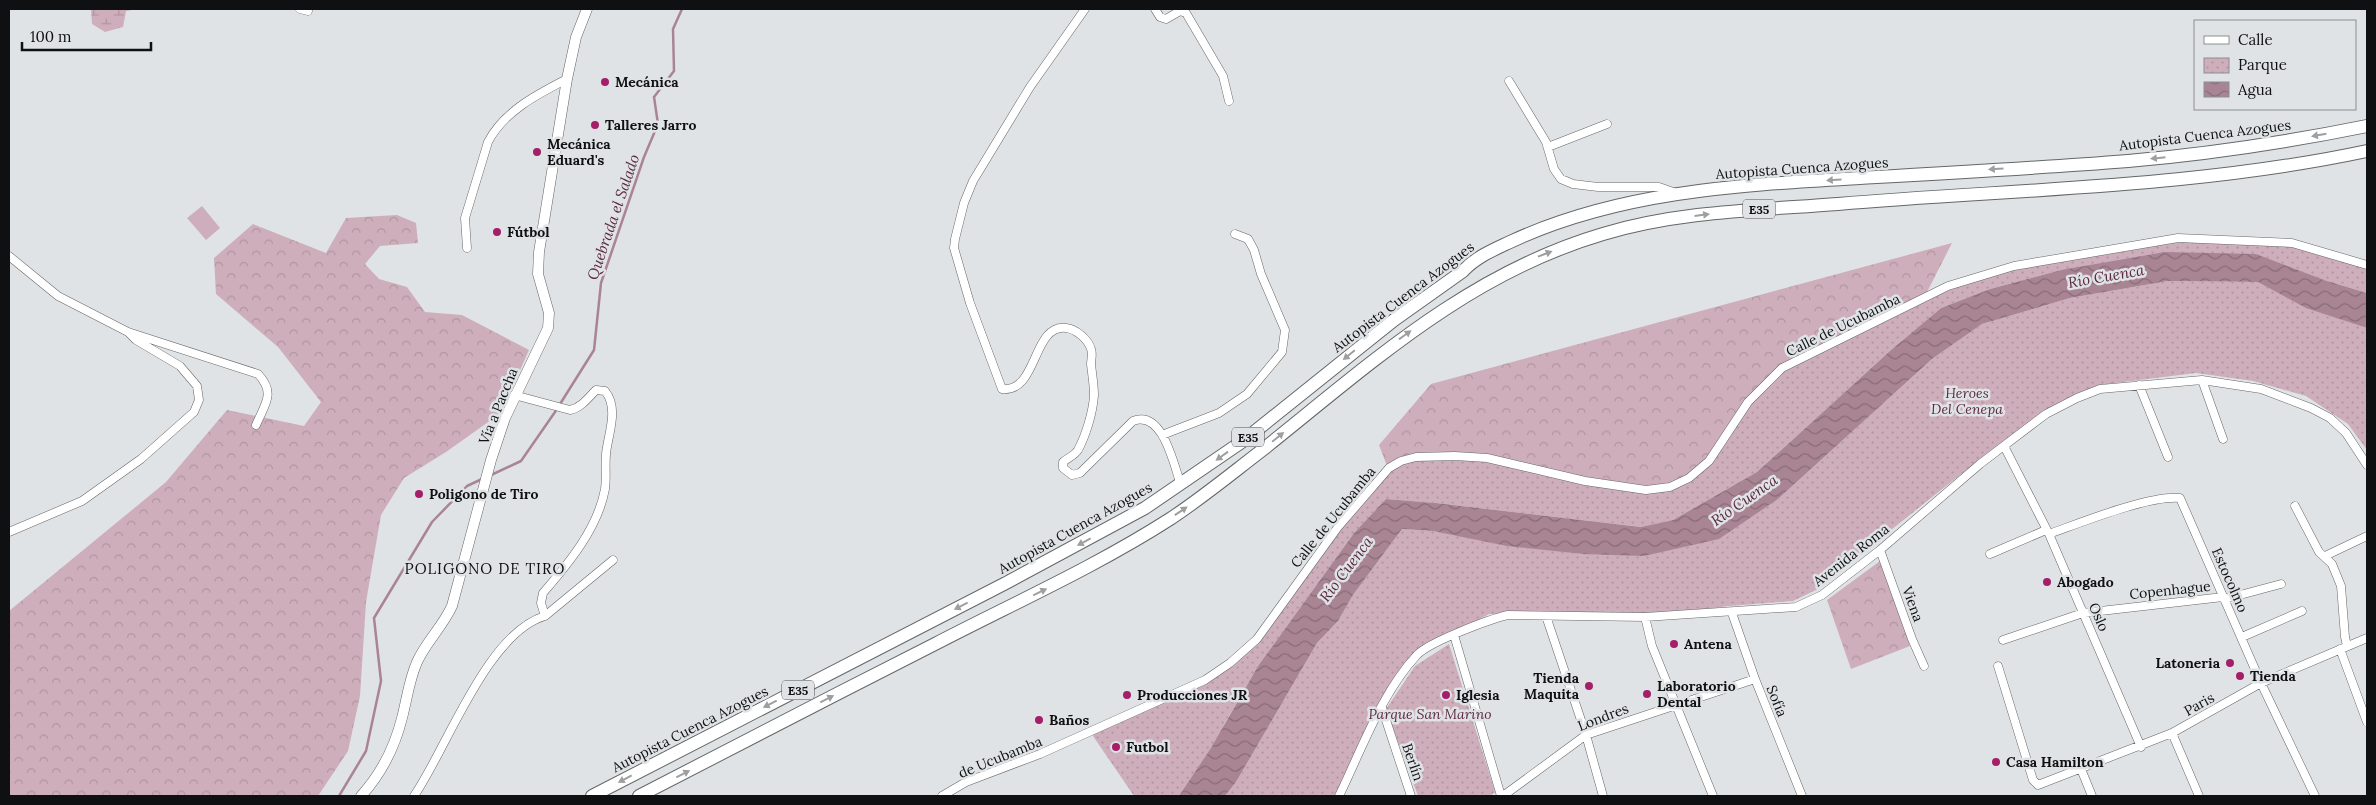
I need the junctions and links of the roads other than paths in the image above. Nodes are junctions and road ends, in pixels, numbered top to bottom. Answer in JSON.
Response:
{"nodes":[{"id":1,"x":587,"y":9,"type":"edge"},
{"id":2,"x":1085,"y":9,"type":"edge"},
{"id":3,"x":1155,"y":9,"type":"edge"},
{"id":4,"x":567,"y":79,"type":"junction"},
{"id":5,"x":1509,"y":81,"type":"dead end"},
{"id":6,"x":1228,"y":101,"type":"dead end"},
{"id":7,"x":1607,"y":124,"type":"dead end"},
{"id":8,"x":2367,"y":126,"type":"edge"},
{"id":9,"x":1548,"y":147,"type":"junction"},
{"id":10,"x":2367,"y":151,"type":"edge"},
{"id":11,"x":1678,"y":194,"type":"junction"},
{"id":12,"x":1236,"y":234,"type":"dead end"},
{"id":13,"x":466,"y":248,"type":"dead end"},
{"id":14,"x":9,"y":256,"type":"edge"},
{"id":15,"x":2367,"y":265,"type":"edge"},
{"id":16,"x":128,"y":332,"type":"junction"},
{"id":17,"x":2202,"y":380,"type":"junction"},
{"id":18,"x":2139,"y":385,"type":"junction"},
{"id":19,"x":514,"y":395,"type":"junction"},
{"id":20,"x":256,"y":425,"type":"dead end"},
{"id":21,"x":1162,"y":435,"type":"junction"},
{"id":22,"x":2223,"y":439,"type":"dead end"},
{"id":23,"x":2004,"y":446,"type":"junction"},
{"id":24,"x":2168,"y":457,"type":"dead end"},
{"id":25,"x":2367,"y":464,"type":"edge"},
{"id":26,"x":1181,"y":485,"type":"junction"},
{"id":27,"x":2294,"y":506,"type":"dead end"},
{"id":28,"x":9,"y":532,"type":"edge"},
{"id":29,"x":2047,"y":532,"type":"junction"},
{"id":30,"x":2367,"y":536,"type":"edge"},
{"id":31,"x":1880,"y":550,"type":"junction"},
{"id":32,"x":1990,"y":554,"type":"dead end"},
{"id":33,"x":2325,"y":556,"type":"junction"},
{"id":34,"x":613,"y":560,"type":"dead end"},
{"id":35,"x":2281,"y":584,"type":"dead end"},
{"id":36,"x":2224,"y":598,"type":"junction"},
{"id":37,"x":2302,"y":611,"type":"dead end"},
{"id":38,"x":1732,"y":613,"type":"junction"},
{"id":39,"x":2083,"y":613,"type":"junction"},
{"id":40,"x":545,"y":616,"type":"junction"},
{"id":41,"x":1546,"y":616,"type":"junction"},
{"id":42,"x":1645,"y":617,"type":"junction"},
{"id":43,"x":1454,"y":635,"type":"junction"},
{"id":44,"x":2242,"y":637,"type":"junction"},
{"id":45,"x":2367,"y":638,"type":"edge"},
{"id":46,"x":2003,"y":640,"type":"dead end"},
{"id":47,"x":2343,"y":648,"type":"junction"},
{"id":48,"x":1924,"y":666,"type":"dead end"},
{"id":49,"x":1998,"y":666,"type":"dead end"},
{"id":50,"x":1755,"y":679,"type":"junction"},
{"id":51,"x":1205,"y":680,"type":"joint"},
{"id":52,"x":2261,"y":683,"type":"junction"},
{"id":53,"x":1677,"y":705,"type":"junction"},
{"id":54,"x":1382,"y":708,"type":"junction"},
{"id":55,"x":2367,"y":722,"type":"edge"},
{"id":56,"x":1586,"y":734,"type":"junction"},
{"id":57,"x":2172,"y":734,"type":"junction"},
{"id":58,"x":2141,"y":746,"type":"junction"},
{"id":59,"x":2081,"y":769,"type":"junction"},
{"id":60,"x":361,"y":796,"type":"edge"},
{"id":61,"x":414,"y":796,"type":"edge"},
{"id":62,"x":592,"y":796,"type":"edge"},
{"id":63,"x":639,"y":796,"type":"edge"},
{"id":64,"x":942,"y":796,"type":"edge"},
{"id":65,"x":1339,"y":796,"type":"edge"},
{"id":66,"x":1412,"y":796,"type":"edge"},
{"id":67,"x":1502,"y":796,"type":"edge"},
{"id":68,"x":1603,"y":796,"type":"edge"},
{"id":69,"x":1713,"y":796,"type":"edge"},
{"id":70,"x":1802,"y":796,"type":"edge"},
{"id":71,"x":2092,"y":796,"type":"edge"},
{"id":72,"x":2199,"y":796,"type":"edge"},
{"id":73,"x":2315,"y":796,"type":"edge"}],
"edges":[{"from":1,"to":4,"type":"main road","name":"Vía a Paccha"},
{"from":2,"to":21,"type":"street"},
{"from":3,"to":6,"type":"street"},
{"from":4,"to":13,"type":"street"},
{"from":4,"to":19,"type":"main road","name":"Vía a Paccha"},
{"from":5,"to":9,"type":"street"},
{"from":7,"to":9,"type":"street"},
{"from":8,"to":11,"type":"highway","name":"Autopista Cuenca Azogues","number":"E35","one_way":true},
{"from":9,"to":11,"type":"street"},
{"from":63,"to":10,"type":"highway","number":"E35","one_way":true},
{"from":11,"to":26,"type":"highway","name":"Autopista Cuenca Azogues","number":"E35","one_way":true},
{"from":12,"to":21,"type":"street"},
{"from":14,"to":16,"type":"street"},
{"from":15,"to":51,"type":"street","name":"Calle de Ucubamba"},
{"from":16,"to":20,"type":"street"},
{"from":16,"to":28,"type":"street"},
{"from":17,"to":18,"type":"street","name":"Avenida Roma"},
{"from":17,"to":22,"type":"street"},
{"from":17,"to":25,"type":"street","name":"Avenida Roma"},
{"from":18,"to":23,"type":"street","name":"Avenida Roma"},
{"from":18,"to":24,"type":"street"},
{"from":19,"to":40,"type":"street"},
{"from":19,"to":60,"type":"main road","name":"Vía a Paccha"},
{"from":21,"to":26,"type":"street"},
{"from":23,"to":29,"type":"street","name":"Oslo"},
{"from":23,"to":31,"type":"street","name":"Avenida Roma"},
{"from":26,"to":62,"type":"highway","name":"Autopista Cuenca Azogues","number":"E35","one_way":true},
{"from":27,"to":33,"type":"street"},
{"from":29,"to":32,"type":"street"},
{"from":29,"to":36,"type":"street","name":"Estocolmo"},
{"from":29,"to":39,"type":"street","name":"Oslo"},
{"from":30,"to":33,"type":"street"},
{"from":31,"to":38,"type":"street","name":"Avenida Roma"},
{"from":31,"to":48,"type":"street","name":"Viena"},
{"from":33,"to":47,"type":"street"},
{"from":34,"to":40,"type":"street"},
{"from":35,"to":36,"type":"street","name":"Copenhague"},
{"from":36,"to":39,"type":"street","name":"Copenhague"},
{"from":36,"to":44,"type":"street","name":"Estocolmo"},
{"from":37,"to":44,"type":"street"},
{"from":38,"to":42,"type":"street","name":"Avenida Roma"},
{"from":38,"to":50,"type":"street","name":"Sofía"},
{"from":39,"to":46,"type":"street","name":"Copenhague"},
{"from":39,"to":58,"type":"street","name":"Oslo"},
{"from":40,"to":61,"type":"street"},
{"from":41,"to":42,"type":"street","name":"Avenida Roma"},
{"from":41,"to":43,"type":"street","name":"Avenida Roma"},
{"from":41,"to":56,"type":"street"},
{"from":42,"to":53,"type":"street"},
{"from":43,"to":54,"type":"street","name":"Avenida Roma"},
{"from":43,"to":67,"type":"street"},
{"from":44,"to":52,"type":"street","name":"Estocolmo"},
{"from":45,"to":47,"type":"street","name":"Paris"},
{"from":47,"to":52,"type":"street","name":"Paris"},
{"from":47,"to":55,"type":"street"},
{"from":49,"to":59,"type":"street","name":"Paris"},
{"from":50,"to":53,"type":"street","name":"Londres"},
{"from":50,"to":70,"type":"street","name":"Sofía"},
{"from":51,"to":64,"type":"street","name":"de Ucubamba"},
{"from":52,"to":57,"type":"street","name":"Paris"},
{"from":52,"to":73,"type":"street","name":"Estocolmo"},
{"from":53,"to":56,"type":"street","name":"Londres"},
{"from":53,"to":69,"type":"street"},
{"from":54,"to":65,"type":"street","name":"Avenida Roma"},
{"from":54,"to":66,"type":"street","name":"Berlín"},
{"from":56,"to":67,"type":"street","name":"Londres"},
{"from":56,"to":68,"type":"street"},
{"from":57,"to":58,"type":"street","name":"Paris"},
{"from":57,"to":72,"type":"street"},
{"from":58,"to":59,"type":"street","name":"Paris"},
{"from":59,"to":71,"type":"street"}]}
